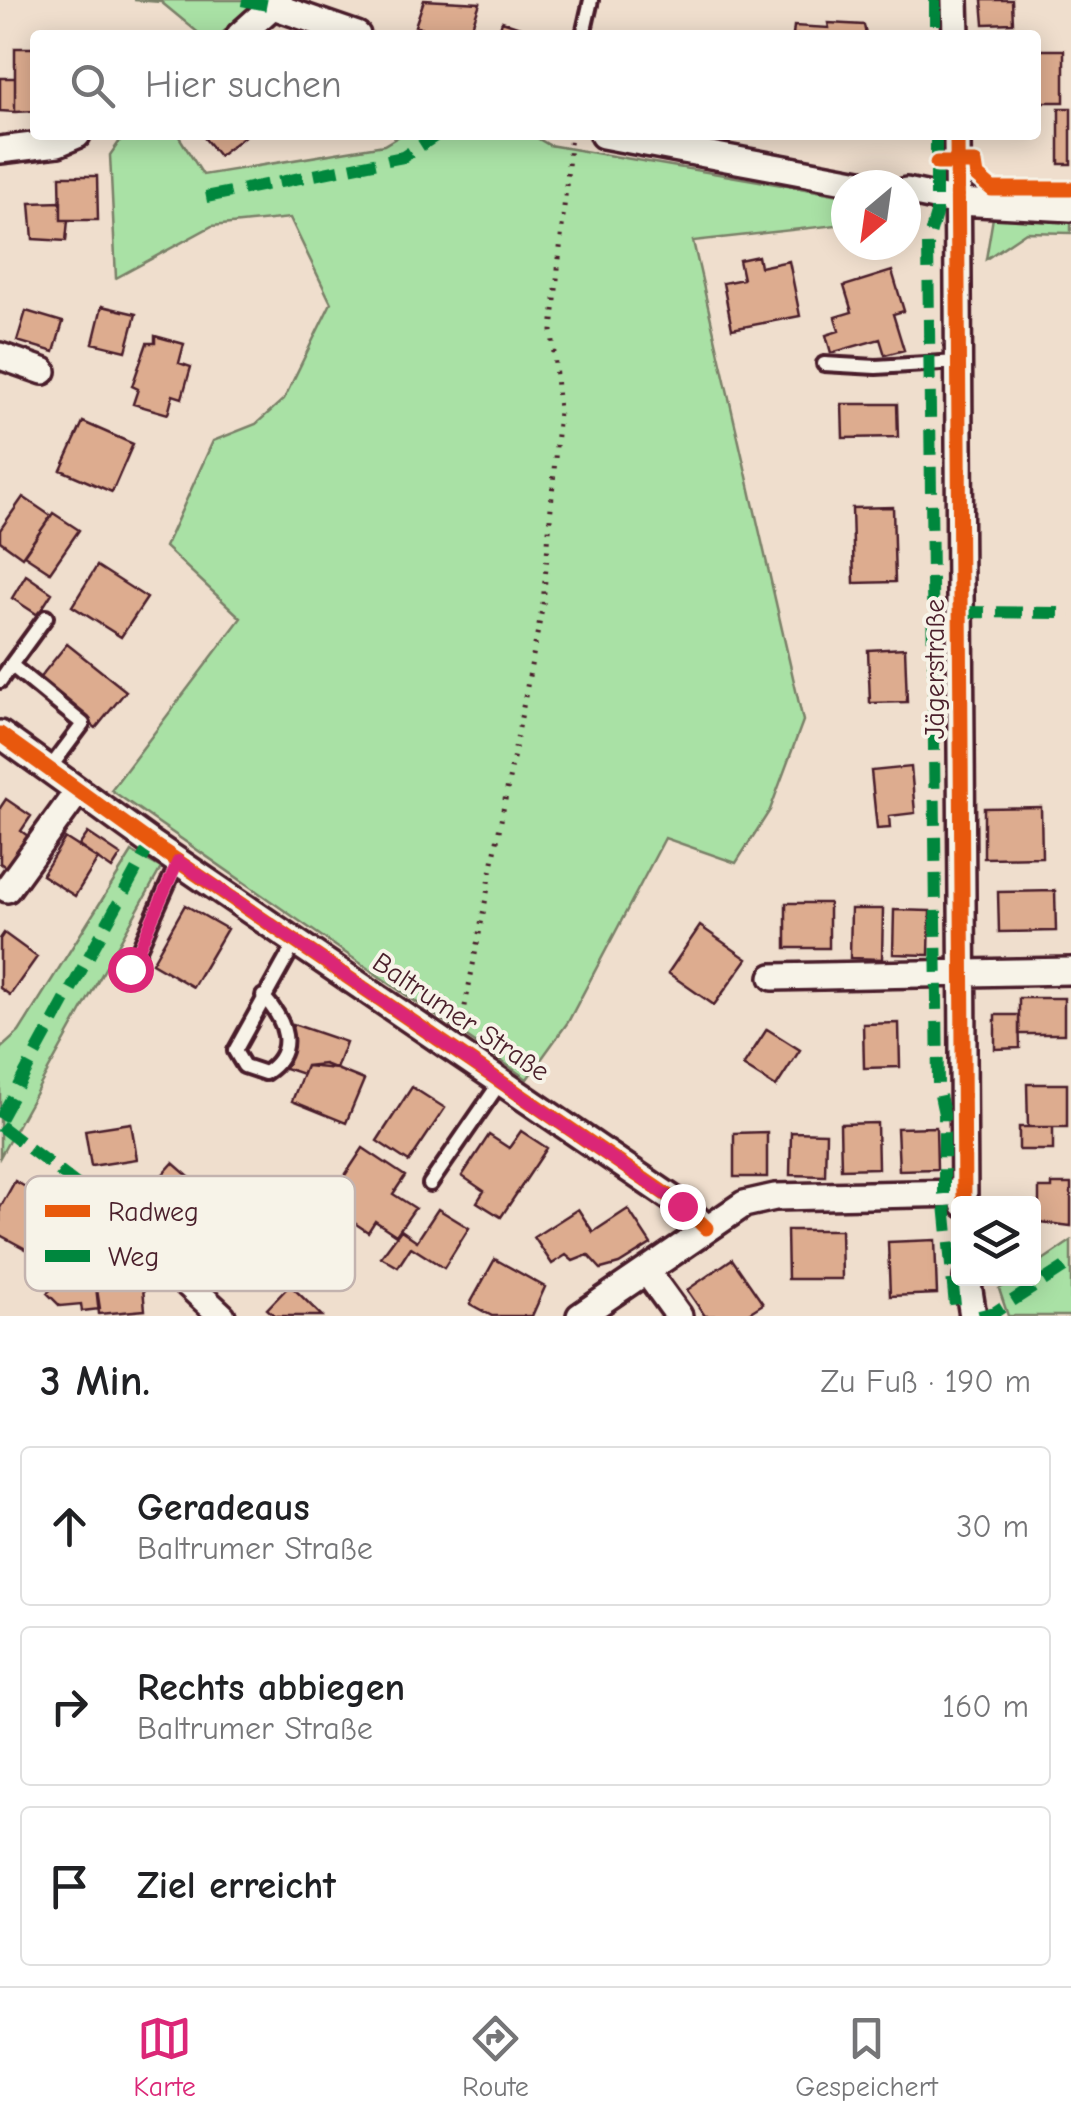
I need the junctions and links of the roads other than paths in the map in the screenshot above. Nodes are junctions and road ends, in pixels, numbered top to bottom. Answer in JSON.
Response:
{"nodes":[{"id":1,"x":591,"y":0,"type":"edge"},
{"id":2,"x":955,"y":0,"type":"edge"},
{"id":3,"x":276,"y":3,"type":"edge"},
{"id":4,"x":246,"y":30,"type":"edge"},
{"id":5,"x":345,"y":30,"type":"edge"},
{"id":6,"x":583,"y":30,"type":"edge"},
{"id":7,"x":956,"y":30,"type":"edge"},
{"id":8,"x":65,"y":140,"type":"edge"},
{"id":9,"x":629,"y":140,"type":"edge"},
{"id":10,"x":957,"y":140,"type":"edge"},
{"id":11,"x":0,"y":150,"type":"edge"},
{"id":12,"x":831,"y":178,"type":"edge"},
{"id":13,"x":921,"y":195,"type":"edge"},
{"id":14,"x":958,"y":202,"type":"junction"},
{"id":15,"x":1071,"y":208,"type":"edge"},
{"id":16,"x":0,"y":356,"type":"edge"},
{"id":17,"x":958,"y":362,"type":"junction"},
{"id":18,"x":824,"y":364,"type":"dead end"},
{"id":19,"x":43,"y":371,"type":"dead end"},
{"id":20,"x":46,"y":617,"type":"dead end"},
{"id":21,"x":12,"y":665,"type":"junction"},
{"id":22,"x":0,"y":680,"type":"edge"},
{"id":23,"x":0,"y":734,"type":"edge"},
{"id":24,"x":50,"y":768,"type":"junction"},
{"id":25,"x":78,"y":791,"type":"junction"},
{"id":26,"x":178,"y":861,"type":"junction"},
{"id":27,"x":4,"y":897,"type":"edge"},
{"id":28,"x":296,"y":942,"type":"junction"},
{"id":29,"x":130,"y":969,"type":"dead end"},
{"id":30,"x":961,"y":971,"type":"junction"},
{"id":31,"x":1071,"y":971,"type":"edge"},
{"id":32,"x":773,"y":977,"type":"dead end"},
{"id":33,"x":262,"y":996,"type":"junction"},
{"id":34,"x":502,"y":1082,"type":"junction"},
{"id":35,"x":430,"y":1184,"type":"dead end"},
{"id":36,"x":964,"y":1196,"type":"edge"},
{"id":37,"x":951,"y":1198,"type":"edge"},
{"id":38,"x":706,"y":1228,"type":"junction"},
{"id":39,"x":646,"y":1272,"type":"junction"},
{"id":40,"x":968,"y":1286,"type":"edge"},
{"id":41,"x":195,"y":1291,"type":"edge"},
{"id":42,"x":222,"y":1316,"type":"edge"},
{"id":43,"x":580,"y":1316,"type":"edge"},
{"id":44,"x":679,"y":1316,"type":"edge"},
{"id":45,"x":972,"y":1316,"type":"edge"}],
"edges":[{"from":1,"to":6,"type":"lane"},
{"from":2,"to":7,"type":"street"},
{"from":3,"to":4,"type":"street"},
{"from":3,"to":5,"type":"street"},
{"from":8,"to":11,"type":"street"},
{"from":9,"to":12,"type":"street"},
{"from":10,"to":14,"type":"street","name":"Jägerstraße"},
{"from":13,"to":14,"type":"street"},
{"from":14,"to":15,"type":"street"},
{"from":14,"to":17,"type":"street","name":"Jägerstraße"},
{"from":16,"to":19,"type":"street"},
{"from":17,"to":18,"type":"lane"},
{"from":17,"to":30,"type":"street","name":"Jägerstraße"},
{"from":20,"to":21,"type":"lane"},
{"from":21,"to":22,"type":"lane"},
{"from":21,"to":24,"type":"lane"},
{"from":23,"to":24,"type":"street","name":"Baltrumer Straße"},
{"from":24,"to":25,"type":"street","name":"Baltrumer Straße"},
{"from":25,"to":26,"type":"street","name":"Baltrumer Straße"},
{"from":25,"to":27,"type":"street"},
{"from":26,"to":28,"type":"street","name":"Baltrumer Straße"},
{"from":26,"to":29,"type":"lane"},
{"from":28,"to":33,"type":"lane"},
{"from":28,"to":34,"type":"street","name":"Baltrumer Straße"},
{"from":30,"to":31,"type":"street"},
{"from":30,"to":32,"type":"street"},
{"from":30,"to":36,"type":"street","name":"Jägerstraße"},
{"from":33,"to":33,"type":"lane"},
{"from":34,"to":35,"type":"lane"},
{"from":34,"to":38,"type":"street","name":"Baltrumer Straße"},
{"from":37,"to":38,"type":"street"},
{"from":38,"to":39,"type":"street"},
{"from":39,"to":43,"type":"street"},
{"from":39,"to":44,"type":"street"},
{"from":40,"to":45,"type":"street"},
{"from":41,"to":42,"type":"street"}]}
